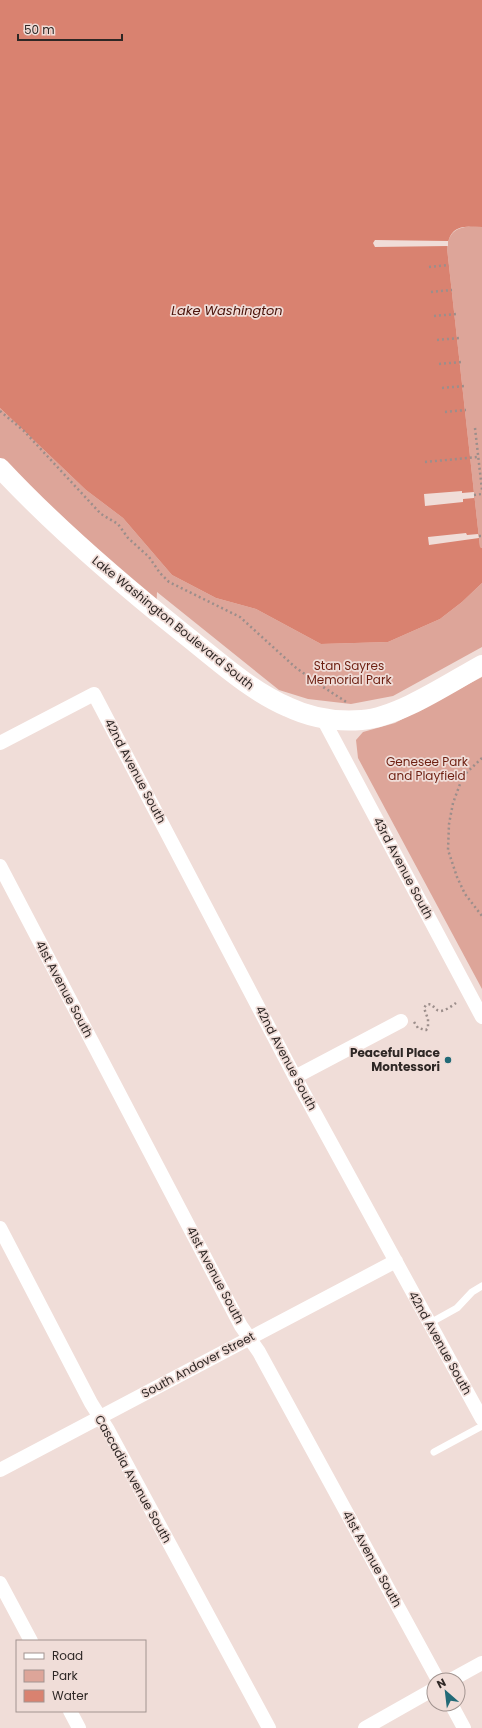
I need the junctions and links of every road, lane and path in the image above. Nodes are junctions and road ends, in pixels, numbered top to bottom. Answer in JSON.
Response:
{"nodes":[{"id":1,"x":449,"y":265,"type":"dead end"},
{"id":2,"x":429,"y":267,"type":"dead end"},
{"id":3,"x":452,"y":290,"type":"dead end"},
{"id":4,"x":431,"y":292,"type":"dead end"},
{"id":5,"x":456,"y":314,"type":"dead end"},
{"id":6,"x":434,"y":316,"type":"dead end"},
{"id":7,"x":459,"y":338,"type":"dead end"},
{"id":8,"x":437,"y":340,"type":"dead end"},
{"id":9,"x":461,"y":362,"type":"dead end"},
{"id":10,"x":440,"y":364,"type":"dead end"},
{"id":11,"x":464,"y":386,"type":"dead end"},
{"id":12,"x":442,"y":388,"type":"dead end"},
{"id":13,"x":466,"y":410,"type":"dead end"},
{"id":14,"x":0,"y":411,"type":"edge"},
{"id":15,"x":445,"y":412,"type":"dead end"},
{"id":16,"x":475,"y":428,"type":"dead end"},
{"id":17,"x":478,"y":457,"type":"junction"},
{"id":18,"x":424,"y":462,"type":"dead end"},
{"id":19,"x":0,"y":468,"type":"edge"},
{"id":20,"x":482,"y":490,"type":"edge"},
{"id":21,"x":482,"y":494,"type":"edge"},
{"id":22,"x":474,"y":495,"type":"dead end"},
{"id":23,"x":482,"y":665,"type":"edge"},
{"id":24,"x":348,"y":703,"type":"dead end"},
{"id":25,"x":323,"y":719,"type":"junction"},
{"id":26,"x":0,"y":743,"type":"edge"},
{"id":27,"x":482,"y":758,"type":"edge"},
{"id":28,"x":0,"y":866,"type":"edge"},
{"id":29,"x":482,"y":916,"type":"edge"},
{"id":30,"x":456,"y":1003,"type":"dead end"},
{"id":31,"x":482,"y":1017,"type":"edge"},
{"id":32,"x":406,"y":1020,"type":"joint"},
{"id":33,"x":295,"y":1077,"type":"junction"},
{"id":34,"x":0,"y":1228,"type":"edge"},
{"id":35,"x":396,"y":1262,"type":"junction"},
{"id":36,"x":482,"y":1286,"type":"edge"},
{"id":37,"x":430,"y":1323,"type":"junction"},
{"id":38,"x":249,"y":1338,"type":"junction"},
{"id":39,"x":100,"y":1417,"type":"junction"},
{"id":40,"x":482,"y":1419,"type":"edge"},
{"id":41,"x":482,"y":1426,"type":"edge"},
{"id":42,"x":434,"y":1452,"type":"dead end"},
{"id":43,"x":0,"y":1470,"type":"edge"},
{"id":44,"x":0,"y":1583,"type":"edge"},
{"id":45,"x":30,"y":1640,"type":"edge"},
{"id":46,"x":482,"y":1663,"type":"edge"},
{"id":47,"x":434,"y":1672,"type":"edge"},
{"id":48,"x":466,"y":1672,"type":"edge"},
{"id":49,"x":426,"y":1694,"type":"edge"},
{"id":50,"x":71,"y":1712,"type":"edge"},
{"id":51,"x":455,"y":1712,"type":"edge"},
{"id":52,"x":79,"y":1728,"type":"edge"},
{"id":53,"x":269,"y":1728,"type":"edge"},
{"id":54,"x":365,"y":1728,"type":"edge"},
{"id":55,"x":464,"y":1728,"type":"edge"}],
"edges":[{"from":1,"to":2,"type":"path"},
{"from":3,"to":4,"type":"path"},
{"from":5,"to":6,"type":"path"},
{"from":7,"to":8,"type":"path"},
{"from":9,"to":10,"type":"path"},
{"from":11,"to":12,"type":"path"},
{"from":13,"to":15,"type":"path"},
{"from":14,"to":24,"type":"path"},
{"from":16,"to":17,"type":"path"},
{"from":17,"to":18,"type":"path"},
{"from":17,"to":20,"type":"path"},
{"from":19,"to":25,"type":"main road","name":"Lake Washington Boulevard South"},
{"from":21,"to":22,"type":"path"},
{"from":23,"to":25,"type":"main road","name":"Lake Washington Boulevard South"},
{"from":25,"to":31,"type":"street","name":"43rd Avenue South"},
{"from":26,"to":33,"type":"street","name":"42nd Avenue South"},
{"from":27,"to":29,"type":"path"},
{"from":28,"to":38,"type":"street","name":"41st Avenue South"},
{"from":30,"to":32,"type":"path"},
{"from":32,"to":33,"type":"street"},
{"from":33,"to":35,"type":"street","name":"42nd Avenue South"},
{"from":34,"to":39,"type":"street","name":"Cascadia Avenue South"},
{"from":35,"to":37,"type":"street","name":"42nd Avenue South"},
{"from":35,"to":38,"type":"street","name":"South Andover Street"},
{"from":36,"to":37,"type":"lane"},
{"from":37,"to":40,"type":"street","name":"42nd Avenue South"},
{"from":38,"to":39,"type":"street","name":"South Andover Street"},
{"from":38,"to":47,"type":"street","name":"41st Avenue South"},
{"from":39,"to":43,"type":"street","name":"South Andover Street"},
{"from":39,"to":53,"type":"street","name":"Cascadia Avenue South"},
{"from":41,"to":42,"type":"lane"},
{"from":44,"to":45,"type":"street"},
{"from":46,"to":48,"type":"street"},
{"from":49,"to":54,"type":"street"},
{"from":50,"to":52,"type":"street"},
{"from":51,"to":55,"type":"street"}]}
